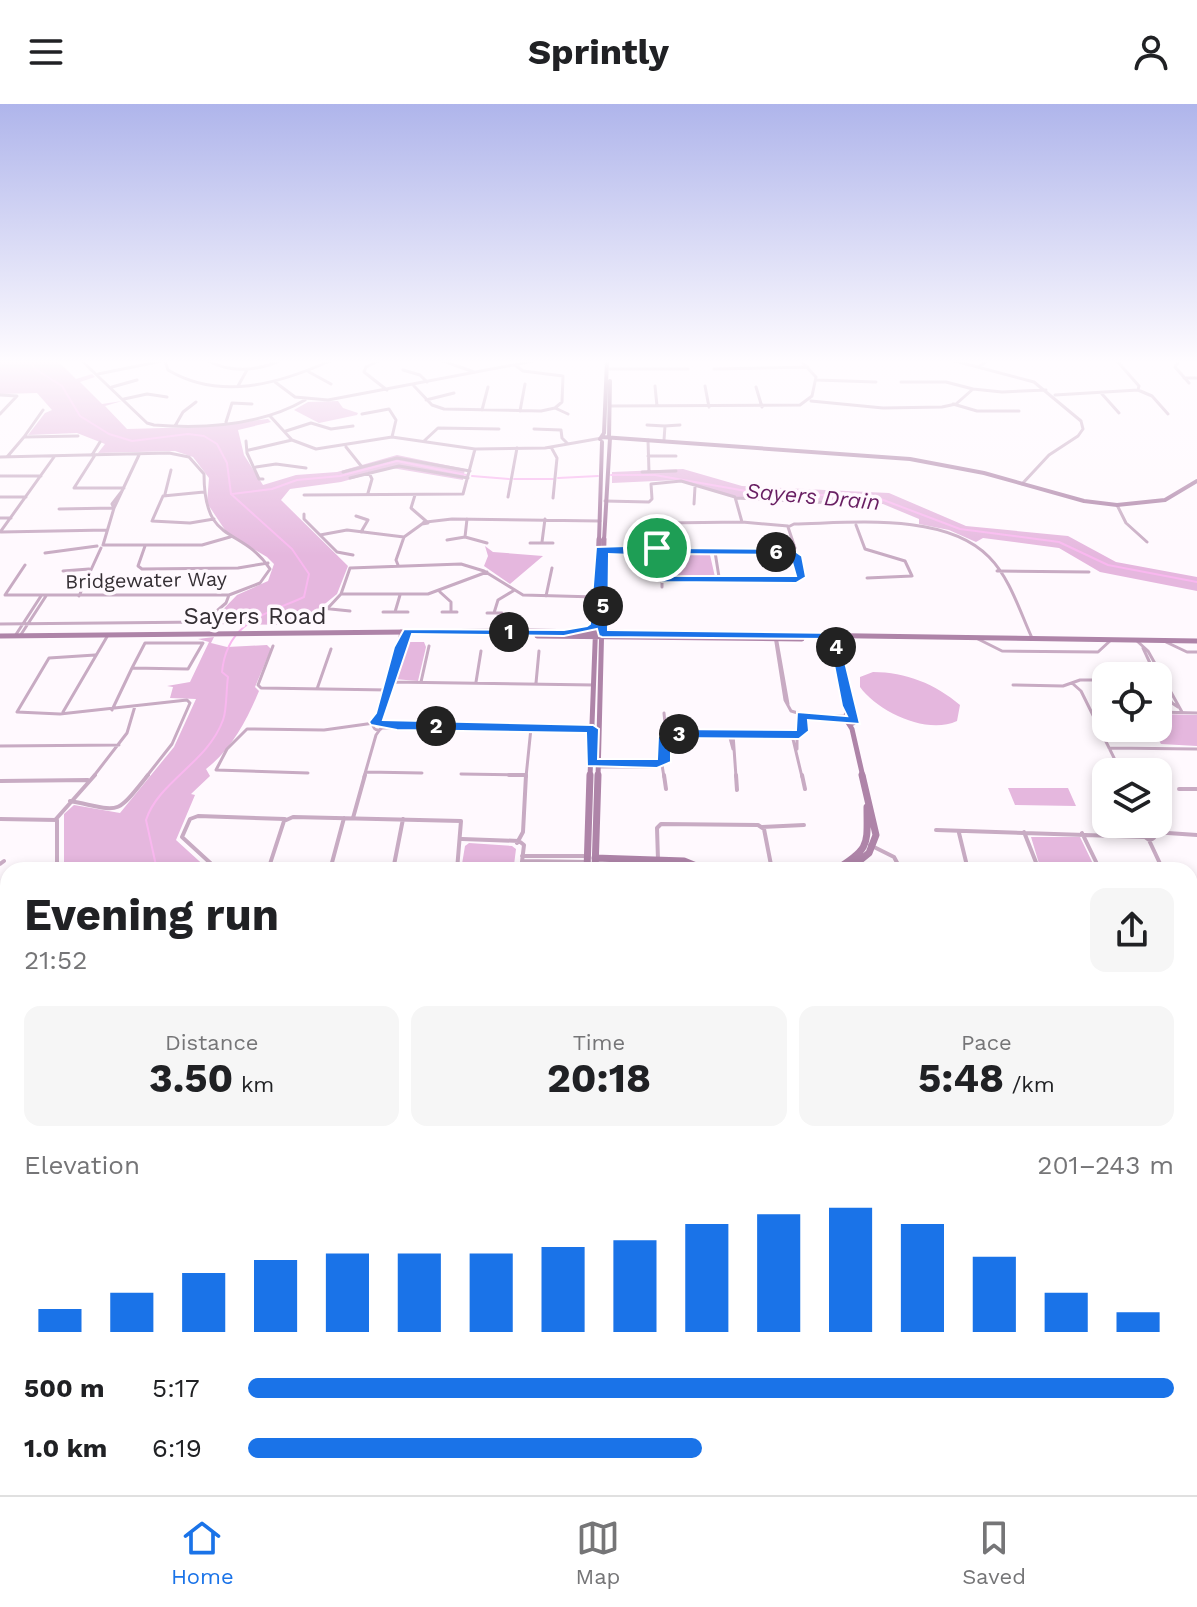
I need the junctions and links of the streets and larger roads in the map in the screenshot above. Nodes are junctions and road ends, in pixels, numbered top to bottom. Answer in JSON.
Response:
{"nodes":[{"id":1,"x":32,"y":426,"type":"edge"},
{"id":2,"x":280,"y":426,"type":"edge"},
{"id":3,"x":302,"y":426,"type":"edge"},
{"id":4,"x":321,"y":426,"type":"edge"},
{"id":5,"x":353,"y":426,"type":"dead end"},
{"id":6,"x":395,"y":426,"type":"edge"},
{"id":7,"x":604,"y":426,"type":"edge"},
{"id":8,"x":609,"y":426,"type":"edge"},
{"id":9,"x":664,"y":426,"type":"edge"},
{"id":10,"x":1083,"y":426,"type":"edge"},
{"id":11,"x":499,"y":429,"type":"dead end"},
{"id":12,"x":534,"y":429,"type":"dead end"},
{"id":13,"x":285,"y":431,"type":"junction"},
{"id":14,"x":76,"y":435,"type":"dead end"},
{"id":15,"x":24,"y":437,"type":"junction"},
{"id":16,"x":392,"y":437,"type":"junction"},
{"id":17,"x":292,"y":440,"type":"junction"},
{"id":18,"x":602,"y":440,"type":"junction"},
{"id":19,"x":610,"y":440,"type":"junction"},
{"id":20,"x":648,"y":440,"type":"junction"},
{"id":21,"x":664,"y":440,"type":"junction"},
{"id":22,"x":246,"y":441,"type":"dead end"},
{"id":23,"x":424,"y":441,"type":"junction"},
{"id":24,"x":567,"y":443,"type":"junction"},
{"id":25,"x":101,"y":444,"type":"dead end"},
{"id":26,"x":346,"y":446,"type":"junction"},
{"id":27,"x":551,"y":447,"type":"junction"},
{"id":28,"x":517,"y":448,"type":"junction"},
{"id":29,"x":475,"y":449,"type":"junction"},
{"id":30,"x":249,"y":450,"type":"junction"},
{"id":31,"x":94,"y":455,"type":"junction"},
{"id":32,"x":139,"y":455,"type":"junction"},
{"id":33,"x":55,"y":456,"type":"junction"},
{"id":34,"x":648,"y":456,"type":"junction"},
{"id":35,"x":0,"y":457,"type":"edge"},
{"id":36,"x":7,"y":457,"type":"junction"},
{"id":37,"x":677,"y":457,"type":"dead end"},
{"id":38,"x":311,"y":465,"type":"dead end"},
{"id":39,"x":256,"y":467,"type":"junction"},
{"id":40,"x":362,"y":467,"type":"junction"},
{"id":41,"x":470,"y":471,"type":"junction"},
{"id":42,"x":676,"y":471,"type":"dead end"},
{"id":43,"x":172,"y":472,"type":"dead end"},
{"id":44,"x":343,"y":472,"type":"dead end"},
{"id":45,"x":642,"y":472,"type":"dead end"},
{"id":46,"x":649,"y":472,"type":"junction"},
{"id":47,"x":368,"y":473,"type":"junction"},
{"id":48,"x":0,"y":476,"type":"edge"},
{"id":49,"x":41,"y":476,"type":"junction"},
{"id":50,"x":350,"y":478,"type":"dead end"},
{"id":51,"x":468,"y":478,"type":"junction"},
{"id":52,"x":263,"y":479,"type":"dead end"},
{"id":53,"x":1196,"y":483,"type":"edge"},
{"id":54,"x":1022,"y":484,"type":"junction"},
{"id":55,"x":697,"y":486,"type":"junction"},
{"id":56,"x":123,"y":490,"type":"junction"},
{"id":57,"x":204,"y":492,"type":"junction"},
{"id":58,"x":368,"y":493,"type":"junction"},
{"id":59,"x":165,"y":494,"type":"junction"},
{"id":60,"x":304,"y":495,"type":"dead end"},
{"id":61,"x":415,"y":495,"type":"junction"},
{"id":62,"x":0,"y":497,"type":"edge"},
{"id":63,"x":26,"y":497,"type":"junction"},
{"id":64,"x":508,"y":497,"type":"dead end"},
{"id":65,"x":553,"y":498,"type":"dead end"},
{"id":66,"x":736,"y":498,"type":"junction"},
{"id":67,"x":603,"y":501,"type":"junction"},
{"id":68,"x":687,"y":502,"type":"dead end"},
{"id":69,"x":852,"y":504,"type":"dead end"},
{"id":70,"x":1117,"y":505,"type":"junction"},
{"id":71,"x":114,"y":508,"type":"junction"},
{"id":72,"x":59,"y":509,"type":"dead end"},
{"id":73,"x":304,"y":514,"type":"dead end"},
{"id":74,"x":356,"y":516,"type":"dead end"},
{"id":75,"x":0,"y":518,"type":"edge"},
{"id":76,"x":11,"y":518,"type":"junction"},
{"id":77,"x":214,"y":519,"type":"junction"},
{"id":78,"x":467,"y":519,"type":"junction"},
{"id":79,"x":545,"y":519,"type":"junction"},
{"id":80,"x":603,"y":520,"type":"junction"},
{"id":81,"x":424,"y":522,"type":"junction"},
{"id":82,"x":742,"y":522,"type":"junction"},
{"id":83,"x":856,"y":525,"type":"junction"},
{"id":84,"x":790,"y":526,"type":"junction"},
{"id":85,"x":107,"y":530,"type":"junction"},
{"id":86,"x":361,"y":532,"type":"junction"},
{"id":87,"x":0,"y":533,"type":"edge"},
{"id":88,"x":320,"y":535,"type":"junction"},
{"id":89,"x":230,"y":537,"type":"junction"},
{"id":90,"x":404,"y":537,"type":"junction"},
{"id":91,"x":465,"y":537,"type":"junction"},
{"id":92,"x":447,"y":540,"type":"dead end"},
{"id":93,"x":542,"y":542,"type":"junction"},
{"id":94,"x":1147,"y":542,"type":"dead end"},
{"id":95,"x":487,"y":543,"type":"dead end"},
{"id":96,"x":530,"y":543,"type":"dead end"},
{"id":97,"x":553,"y":543,"type":"dead end"},
{"id":98,"x":100,"y":546,"type":"junction"},
{"id":99,"x":145,"y":546,"type":"junction"},
{"id":100,"x":602,"y":549,"type":"junction"},
{"id":101,"x":659,"y":550,"type":"junction"},
{"id":102,"x":715,"y":552,"type":"junction"},
{"id":103,"x":792,"y":552,"type":"junction"},
{"id":104,"x":45,"y":553,"type":"dead end"},
{"id":105,"x":353,"y":555,"type":"dead end"},
{"id":106,"x":269,"y":563,"type":"junction"},
{"id":107,"x":25,"y":565,"type":"dead end"},
{"id":108,"x":398,"y":565,"type":"junction"},
{"id":109,"x":552,"y":568,"type":"dead end"},
{"id":110,"x":89,"y":569,"type":"junction"},
{"id":111,"x":63,"y":571,"type":"dead end"},
{"id":112,"x":997,"y":571,"type":"junction"},
{"id":113,"x":487,"y":572,"type":"junction"},
{"id":114,"x":1089,"y":572,"type":"dead end"},
{"id":115,"x":720,"y":578,"type":"junction"},
{"id":116,"x":867,"y":578,"type":"dead end"},
{"id":117,"x":662,"y":579,"type":"junction"},
{"id":118,"x":662,"y":587,"type":"dead end"},
{"id":119,"x":440,"y":591,"type":"junction"},
{"id":120,"x":513,"y":591,"type":"junction"},
{"id":121,"x":341,"y":594,"type":"junction"},
{"id":122,"x":229,"y":595,"type":"junction"},
{"id":123,"x":400,"y":595,"type":"junction"},
{"id":124,"x":43,"y":596,"type":"junction"},
{"id":125,"x":79,"y":596,"type":"junction"},
{"id":126,"x":546,"y":596,"type":"junction"},
{"id":127,"x":600,"y":597,"type":"junction"},
{"id":128,"x":321,"y":608,"type":"dead end"},
{"id":129,"x":327,"y":609,"type":"junction"},
{"id":130,"x":350,"y":611,"type":"dead end"},
{"id":131,"x":383,"y":612,"type":"dead end"},
{"id":132,"x":395,"y":612,"type":"junction"},
{"id":133,"x":408,"y":612,"type":"dead end"},
{"id":134,"x":442,"y":612,"type":"dead end"},
{"id":135,"x":451,"y":612,"type":"junction"},
{"id":136,"x":457,"y":612,"type":"dead end"},
{"id":137,"x":487,"y":613,"type":"dead end"},
{"id":138,"x":494,"y":613,"type":"junction"},
{"id":139,"x":502,"y":613,"type":"dead end"},
{"id":140,"x":0,"y":624,"type":"edge"},
{"id":141,"x":24,"y":626,"type":"junction"},
{"id":142,"x":405,"y":631,"type":"junction"},
{"id":143,"x":513,"y":632,"type":"junction"},
{"id":144,"x":98,"y":635,"type":"junction"},
{"id":145,"x":108,"y":635,"type":"junction"},
{"id":146,"x":0,"y":636,"type":"edge"},
{"id":147,"x":18,"y":636,"type":"junction"},
{"id":148,"x":599,"y":636,"type":"junction"},
{"id":149,"x":834,"y":637,"type":"junction"},
{"id":150,"x":976,"y":638,"type":"junction"},
{"id":151,"x":1032,"y":638,"type":"junction"},
{"id":152,"x":585,"y":639,"type":"junction"},
{"id":153,"x":776,"y":639,"type":"junction"},
{"id":154,"x":1111,"y":640,"type":"junction"},
{"id":155,"x":1137,"y":640,"type":"junction"},
{"id":156,"x":1164,"y":640,"type":"junction"},
{"id":157,"x":1197,"y":641,"type":"edge"},
{"id":158,"x":102,"y":643,"type":"junction"},
{"id":159,"x":273,"y":646,"type":"dead end"},
{"id":160,"x":429,"y":646,"type":"dead end"},
{"id":161,"x":1143,"y":648,"type":"junction"},
{"id":162,"x":331,"y":649,"type":"dead end"},
{"id":163,"x":481,"y":651,"type":"dead end"},
{"id":164,"x":539,"y":651,"type":"dead end"},
{"id":165,"x":595,"y":652,"type":"junction"},
{"id":166,"x":1197,"y":652,"type":"edge"},
{"id":167,"x":95,"y":655,"type":"junction"},
{"id":168,"x":1150,"y":662,"type":"edge"},
{"id":169,"x":1152,"y":662,"type":"edge"},
{"id":170,"x":132,"y":668,"type":"junction"},
{"id":171,"x":1092,"y":681,"type":"edge"},
{"id":172,"x":391,"y":682,"type":"junction"},
{"id":173,"x":476,"y":682,"type":"junction"},
{"id":174,"x":421,"y":683,"type":"junction"},
{"id":175,"x":536,"y":683,"type":"junction"},
{"id":176,"x":1072,"y":683,"type":"junction"},
{"id":177,"x":597,"y":685,"type":"junction"},
{"id":178,"x":1013,"y":685,"type":"dead end"},
{"id":179,"x":317,"y":689,"type":"junction"},
{"id":180,"x":388,"y":690,"type":"junction"},
{"id":181,"x":1172,"y":695,"type":"edge"},
{"id":182,"x":1172,"y":699,"type":"edge"},
{"id":183,"x":135,"y":706,"type":"junction"},
{"id":184,"x":112,"y":710,"type":"junction"},
{"id":185,"x":1180,"y":710,"type":"junction"},
{"id":186,"x":1091,"y":711,"type":"joint"},
{"id":187,"x":1172,"y":711,"type":"edge"},
{"id":188,"x":63,"y":712,"type":"junction"},
{"id":189,"x":664,"y":713,"type":"dead end"},
{"id":190,"x":1197,"y":713,"type":"edge"},
{"id":191,"x":381,"y":714,"type":"junction"},
{"id":192,"x":801,"y":715,"type":"junction"},
{"id":193,"x":849,"y":718,"type":"junction"},
{"id":194,"x":374,"y":725,"type":"junction"},
{"id":195,"x":383,"y":725,"type":"junction"},
{"id":196,"x":531,"y":728,"type":"junction"},
{"id":197,"x":593,"y":729,"type":"junction"},
{"id":198,"x":666,"y":734,"type":"junction"},
{"id":199,"x":731,"y":734,"type":"junction"},
{"id":200,"x":376,"y":735,"type":"junction"},
{"id":201,"x":794,"y":735,"type":"junction"},
{"id":202,"x":119,"y":745,"type":"junction"},
{"id":203,"x":0,"y":746,"type":"edge"},
{"id":204,"x":1109,"y":748,"type":"junction"},
{"id":205,"x":1197,"y":749,"type":"edge"},
{"id":206,"x":1114,"y":758,"type":"edge"},
{"id":207,"x":662,"y":763,"type":"junction"},
{"id":208,"x":594,"y":765,"type":"junction"},
{"id":209,"x":366,"y":772,"type":"junction"},
{"id":210,"x":308,"y":773,"type":"dead end"},
{"id":211,"x":422,"y":773,"type":"dead end"},
{"id":212,"x":461,"y":774,"type":"dead end"},
{"id":213,"x":526,"y":775,"type":"junction"},
{"id":214,"x":88,"y":780,"type":"junction"},
{"id":215,"x":0,"y":781,"type":"edge"},
{"id":216,"x":666,"y":789,"type":"dead end"},
{"id":217,"x":805,"y":789,"type":"dead end"},
{"id":218,"x":1179,"y":789,"type":"dead end"},
{"id":219,"x":1197,"y":789,"type":"edge"},
{"id":220,"x":737,"y":790,"type":"dead end"},
{"id":221,"x":70,"y":801,"type":"junction"},
{"id":222,"x":344,"y":818,"type":"junction"},
{"id":223,"x":353,"y":818,"type":"junction"},
{"id":224,"x":0,"y":819,"type":"edge"},
{"id":225,"x":56,"y":819,"type":"junction"},
{"id":226,"x":285,"y":819,"type":"junction"},
{"id":227,"x":403,"y":819,"type":"junction"},
{"id":228,"x":804,"y":825,"type":"dead end"},
{"id":229,"x":762,"y":827,"type":"junction"},
{"id":230,"x":936,"y":830,"type":"dead end"},
{"id":231,"x":1024,"y":832,"type":"junction"},
{"id":232,"x":959,"y":833,"type":"junction"},
{"id":233,"x":1082,"y":833,"type":"junction"},
{"id":234,"x":1092,"y":833,"type":"edge"},
{"id":235,"x":1172,"y":835,"type":"edge"},
{"id":236,"x":1197,"y":835,"type":"edge"},
{"id":237,"x":1150,"y":838,"type":"edge"},
{"id":238,"x":1154,"y":838,"type":"edge"},
{"id":239,"x":462,"y":839,"type":"junction"},
{"id":240,"x":518,"y":842,"type":"junction"},
{"id":241,"x":870,"y":845,"type":"junction"},
{"id":242,"x":1154,"y":846,"type":"junction"},
{"id":243,"x":522,"y":855,"type":"junction"},
{"id":244,"x":596,"y":859,"type":"junction"},
{"id":245,"x":658,"y":860,"type":"junction"},
{"id":246,"x":57,"y":862,"type":"edge"},
{"id":247,"x":210,"y":862,"type":"edge"},
{"id":248,"x":271,"y":862,"type":"edge"},
{"id":249,"x":332,"y":862,"type":"edge"},
{"id":250,"x":395,"y":862,"type":"edge"},
{"id":251,"x":458,"y":862,"type":"edge"},
{"id":252,"x":522,"y":862,"type":"edge"},
{"id":253,"x":579,"y":862,"type":"edge"},
{"id":254,"x":587,"y":862,"type":"edge"},
{"id":255,"x":589,"y":862,"type":"edge"},
{"id":256,"x":596,"y":862,"type":"edge"},
{"id":257,"x":691,"y":862,"type":"edge"},
{"id":258,"x":770,"y":862,"type":"edge"},
{"id":259,"x":846,"y":862,"type":"edge"},
{"id":260,"x":860,"y":862,"type":"edge"},
{"id":261,"x":897,"y":862,"type":"edge"},
{"id":262,"x":966,"y":862,"type":"edge"},
{"id":263,"x":1036,"y":862,"type":"edge"},
{"id":264,"x":1096,"y":862,"type":"edge"},
{"id":265,"x":1160,"y":862,"type":"edge"}],
"edges":[{"from":1,"to":15,"type":"street"},
{"from":2,"to":13,"type":"street"},
{"from":3,"to":13,"type":"street"},
{"from":4,"to":5,"type":"street"},
{"from":6,"to":16,"type":"street"},
{"from":7,"to":18,"type":"street"},
{"from":8,"to":19,"type":"street"},
{"from":9,"to":21,"type":"street"},
{"from":10,"to":54,"type":"street"},
{"from":11,"to":23,"type":"street"},
{"from":12,"to":24,"type":"street"},
{"from":13,"to":17,"type":"street"},
{"from":14,"to":15,"type":"street"},
{"from":15,"to":36,"type":"street"},
{"from":16,"to":23,"type":"street"},
{"from":16,"to":26,"type":"street"},
{"from":17,"to":26,"type":"street"},
{"from":17,"to":30,"type":"street"},
{"from":18,"to":19,"type":"street"},
{"from":18,"to":24,"type":"street"},
{"from":18,"to":67,"type":"street"},
{"from":19,"to":20,"type":"street"},
{"from":19,"to":67,"type":"street"},
{"from":20,"to":21,"type":"street"},
{"from":20,"to":34,"type":"street"},
{"from":21,"to":54,"type":"street"},
{"from":22,"to":30,"type":"street"},
{"from":23,"to":29,"type":"street"},
{"from":24,"to":27,"type":"street"},
{"from":25,"to":31,"type":"street"},
{"from":26,"to":40,"type":"street"},
{"from":27,"to":28,"type":"street"},
{"from":27,"to":65,"type":"street"},
{"from":28,"to":29,"type":"street"},
{"from":28,"to":64,"type":"street"},
{"from":29,"to":41,"type":"street"},
{"from":30,"to":39,"type":"street"},
{"from":31,"to":32,"type":"street","name":"Bridgewater Way"},
{"from":31,"to":33,"type":"street","name":"Bridgewater Way"},
{"from":31,"to":56,"type":"street"},
{"from":32,"to":56,"type":"street"},
{"from":32,"to":57,"type":"street","name":"Bridgewater Way"},
{"from":33,"to":36,"type":"street","name":"Bridgewater Way"},
{"from":33,"to":49,"type":"street"},
{"from":34,"to":37,"type":"street"},
{"from":34,"to":46,"type":"street"},
{"from":35,"to":36,"type":"street","name":"Bridgewater Way"},
{"from":38,"to":39,"type":"street"},
{"from":39,"to":52,"type":"street"},
{"from":40,"to":41,"type":"street"},
{"from":40,"to":44,"type":"street"},
{"from":41,"to":51,"type":"street"},
{"from":42,"to":46,"type":"street"},
{"from":43,"to":59,"type":"street"},
{"from":45,"to":46,"type":"street"},
{"from":47,"to":50,"type":"street"},
{"from":47,"to":51,"type":"street"},
{"from":47,"to":58,"type":"street"},
{"from":48,"to":49,"type":"street"},
{"from":49,"to":63,"type":"street"},
{"from":51,"to":61,"type":"street"},
{"from":53,"to":70,"type":"street"},
{"from":54,"to":70,"type":"street"},
{"from":55,"to":66,"type":"street"},
{"from":55,"to":67,"type":"street"},
{"from":55,"to":68,"type":"street"},
{"from":56,"to":71,"type":"street"},
{"from":57,"to":59,"type":"street"},
{"from":57,"to":77,"type":"street","name":"Bridgewater Way"},
{"from":58,"to":60,"type":"street"},
{"from":58,"to":61,"type":"street"},
{"from":59,"to":77,"type":"street"},
{"from":61,"to":81,"type":"street"},
{"from":62,"to":63,"type":"street"},
{"from":63,"to":76,"type":"street"},
{"from":66,"to":69,"type":"street"},
{"from":66,"to":82,"type":"street"},
{"from":67,"to":80,"type":"street"},
{"from":70,"to":94,"type":"street"},
{"from":71,"to":72,"type":"street"},
{"from":71,"to":85,"type":"street"},
{"from":73,"to":88,"type":"street"},
{"from":74,"to":86,"type":"street"},
{"from":75,"to":76,"type":"street"},
{"from":76,"to":87,"type":"street"},
{"from":77,"to":89,"type":"street","name":"Bridgewater Way"},
{"from":78,"to":79,"type":"street"},
{"from":78,"to":81,"type":"street"},
{"from":78,"to":91,"type":"street"},
{"from":79,"to":80,"type":"street"},
{"from":79,"to":93,"type":"street"},
{"from":80,"to":100,"type":"street"},
{"from":81,"to":90,"type":"street"},
{"from":82,"to":84,"type":"street"},
{"from":82,"to":101,"type":"street"},
{"from":83,"to":84,"type":"street"},
{"from":83,"to":112,"type":"street"},
{"from":83,"to":116,"type":"street"},
{"from":84,"to":103,"type":"street"},
{"from":85,"to":87,"type":"street"},
{"from":85,"to":98,"type":"street"},
{"from":86,"to":88,"type":"street"},
{"from":86,"to":90,"type":"street"},
{"from":88,"to":105,"type":"street"},
{"from":89,"to":99,"type":"street"},
{"from":89,"to":106,"type":"street","name":"Bridgewater Way"},
{"from":90,"to":108,"type":"street"},
{"from":91,"to":92,"type":"street"},
{"from":91,"to":95,"type":"street"},
{"from":93,"to":96,"type":"street"},
{"from":93,"to":97,"type":"street"},
{"from":98,"to":99,"type":"street"},
{"from":98,"to":104,"type":"street"},
{"from":98,"to":110,"type":"street"},
{"from":99,"to":106,"type":"street"},
{"from":100,"to":101,"type":"street"},
{"from":100,"to":127,"type":"street"},
{"from":101,"to":102,"type":"street"},
{"from":101,"to":117,"type":"street"},
{"from":102,"to":103,"type":"street"},
{"from":102,"to":115,"type":"street"},
{"from":103,"to":115,"type":"street"},
{"from":106,"to":122,"type":"street","name":"Bridgewater Way"},
{"from":107,"to":124,"type":"street","name":"Bridgewater Way"},
{"from":108,"to":113,"type":"street"},
{"from":108,"to":121,"type":"street"},
{"from":109,"to":126,"type":"street"},
{"from":110,"to":111,"type":"street"},
{"from":110,"to":125,"type":"street"},
{"from":112,"to":114,"type":"street"},
{"from":112,"to":151,"type":"street"},
{"from":113,"to":119,"type":"street"},
{"from":113,"to":120,"type":"street"},
{"from":115,"to":117,"type":"street"},
{"from":117,"to":118,"type":"street"},
{"from":119,"to":123,"type":"street"},
{"from":119,"to":135,"type":"street"},
{"from":120,"to":126,"type":"street"},
{"from":120,"to":138,"type":"street"},
{"from":121,"to":123,"type":"street"},
{"from":121,"to":129,"type":"street"},
{"from":122,"to":125,"type":"street","name":"Bridgewater Way"},
{"from":122,"to":141,"type":"street"},
{"from":123,"to":132,"type":"street"},
{"from":124,"to":125,"type":"street","name":"Bridgewater Way"},
{"from":124,"to":141,"type":"street"},
{"from":126,"to":127,"type":"street"},
{"from":127,"to":148,"type":"street"},
{"from":127,"to":148,"type":"street"},
{"from":128,"to":129,"type":"street"},
{"from":129,"to":130,"type":"street"},
{"from":131,"to":132,"type":"street"},
{"from":132,"to":133,"type":"street"},
{"from":134,"to":135,"type":"street"},
{"from":135,"to":136,"type":"street"},
{"from":137,"to":138,"type":"street"},
{"from":138,"to":139,"type":"street"},
{"from":140,"to":141,"type":"street"},
{"from":141,"to":147,"type":"street"},
{"from":142,"to":143,"type":"street","name":"Sayers Road"},
{"from":142,"to":145,"type":"street","name":"Sayers Road"},
{"from":142,"to":172,"type":"street"},
{"from":143,"to":148,"type":"street","name":"Sayers Road"},
{"from":143,"to":152,"type":"street","name":"Sayers Road"},
{"from":144,"to":145,"type":"street","name":"Sayers Road"},
{"from":144,"to":147,"type":"street","name":"Sayers Road"},
{"from":144,"to":158,"type":"street"},
{"from":145,"to":158,"type":"street"},
{"from":146,"to":147,"type":"street","name":"Sayers Road"},
{"from":148,"to":152,"type":"street","name":"Sayers Road"},
{"from":148,"to":153,"type":"street","name":"Sayers Road"},
{"from":148,"to":153,"type":"street","name":"Sayers Road"},
{"from":148,"to":165,"type":"street"},
{"from":148,"to":177,"type":"street"},
{"from":149,"to":150,"type":"street","name":"Sayers Road"},
{"from":149,"to":153,"type":"street","name":"Sayers Road"},
{"from":149,"to":193,"type":"street"},
{"from":150,"to":151,"type":"street","name":"Sayers Road"},
{"from":150,"to":154,"type":"street","name":"Sayers Road"},
{"from":151,"to":154,"type":"street","name":"Sayers Road"},
{"from":152,"to":165,"type":"street"},
{"from":153,"to":192,"type":"street"},
{"from":154,"to":155,"type":"street","name":"Sayers Road"},
{"from":155,"to":156,"type":"street","name":"Sayers Road"},
{"from":155,"to":161,"type":"street"},
{"from":156,"to":157,"type":"street","name":"Sayers Road"},
{"from":156,"to":166,"type":"street"},
{"from":158,"to":167,"type":"street"},
{"from":159,"to":179,"type":"street"},
{"from":160,"to":174,"type":"street"},
{"from":161,"to":168,"type":"street"},
{"from":161,"to":169,"type":"street"},
{"from":162,"to":179,"type":"street"},
{"from":163,"to":173,"type":"street"},
{"from":164,"to":175,"type":"street"},
{"from":165,"to":177,"type":"street"},
{"from":167,"to":188,"type":"street"},
{"from":167,"to":188,"type":"street"},
{"from":170,"to":170,"type":"street"},
{"from":170,"to":184,"type":"street"},
{"from":171,"to":176,"type":"street"},
{"from":172,"to":174,"type":"street"},
{"from":172,"to":180,"type":"street"},
{"from":173,"to":174,"type":"street"},
{"from":173,"to":175,"type":"street"},
{"from":175,"to":177,"type":"street"},
{"from":176,"to":178,"type":"street"},
{"from":176,"to":186,"type":"street"},
{"from":177,"to":197,"type":"street"},
{"from":177,"to":208,"type":"street"},
{"from":179,"to":180,"type":"street"},
{"from":180,"to":191,"type":"street"},
{"from":181,"to":185,"type":"street"},
{"from":182,"to":185,"type":"street"},
{"from":183,"to":184,"type":"street"},
{"from":183,"to":202,"type":"street"},
{"from":183,"to":221,"type":"street"},
{"from":184,"to":188,"type":"street"},
{"from":185,"to":187,"type":"street"},
{"from":185,"to":190,"type":"street"},
{"from":186,"to":204,"type":"street"},
{"from":189,"to":198,"type":"street"},
{"from":191,"to":194,"type":"street"},
{"from":191,"to":195,"type":"street"},
{"from":192,"to":193,"type":"street"},
{"from":192,"to":201,"type":"street"},
{"from":193,"to":241,"type":"street"},
{"from":194,"to":195,"type":"street"},
{"from":194,"to":200,"type":"street"},
{"from":194,"to":210,"type":"street"},
{"from":195,"to":196,"type":"street"},
{"from":195,"to":200,"type":"street"},
{"from":196,"to":197,"type":"street"},
{"from":196,"to":213,"type":"street"},
{"from":197,"to":208,"type":"street"},
{"from":198,"to":199,"type":"street"},
{"from":198,"to":207,"type":"street"},
{"from":199,"to":201,"type":"street"},
{"from":199,"to":220,"type":"street"},
{"from":200,"to":209,"type":"street"},
{"from":201,"to":217,"type":"street"},
{"from":202,"to":203,"type":"street"},
{"from":202,"to":214,"type":"street"},
{"from":204,"to":205,"type":"street"},
{"from":204,"to":206,"type":"street"},
{"from":207,"to":208,"type":"street"},
{"from":207,"to":216,"type":"street"},
{"from":208,"to":244,"type":"street"},
{"from":208,"to":254,"type":"street"},
{"from":209,"to":211,"type":"street"},
{"from":209,"to":223,"type":"street"},
{"from":212,"to":213,"type":"street"},
{"from":213,"to":240,"type":"street"},
{"from":214,"to":215,"type":"street"},
{"from":214,"to":221,"type":"street"},
{"from":218,"to":219,"type":"street"},
{"from":221,"to":225,"type":"street"},
{"from":222,"to":223,"type":"street"},
{"from":222,"to":226,"type":"street"},
{"from":222,"to":249,"type":"street"},
{"from":223,"to":227,"type":"street"},
{"from":224,"to":225,"type":"street"},
{"from":225,"to":246,"type":"street"},
{"from":226,"to":247,"type":"street"},
{"from":226,"to":248,"type":"street"},
{"from":227,"to":239,"type":"street"},
{"from":227,"to":250,"type":"street"},
{"from":228,"to":229,"type":"street"},
{"from":229,"to":245,"type":"street"},
{"from":229,"to":258,"type":"street"},
{"from":230,"to":232,"type":"street"},
{"from":231,"to":232,"type":"street"},
{"from":231,"to":233,"type":"street"},
{"from":231,"to":263,"type":"street"},
{"from":232,"to":262,"type":"street"},
{"from":233,"to":234,"type":"street"},
{"from":233,"to":264,"type":"street"},
{"from":235,"to":236,"type":"street"},
{"from":237,"to":242,"type":"street"},
{"from":238,"to":242,"type":"street"},
{"from":239,"to":240,"type":"street"},
{"from":239,"to":251,"type":"street"},
{"from":240,"to":243,"type":"street"},
{"from":241,"to":259,"type":"street"},
{"from":241,"to":260,"type":"street"},
{"from":241,"to":261,"type":"street"},
{"from":242,"to":265,"type":"street"},
{"from":243,"to":252,"type":"street"},
{"from":243,"to":253,"type":"street"},
{"from":244,"to":245,"type":"street"},
{"from":244,"to":255,"type":"street"},
{"from":244,"to":256,"type":"street"},
{"from":245,"to":257,"type":"street"}]}
